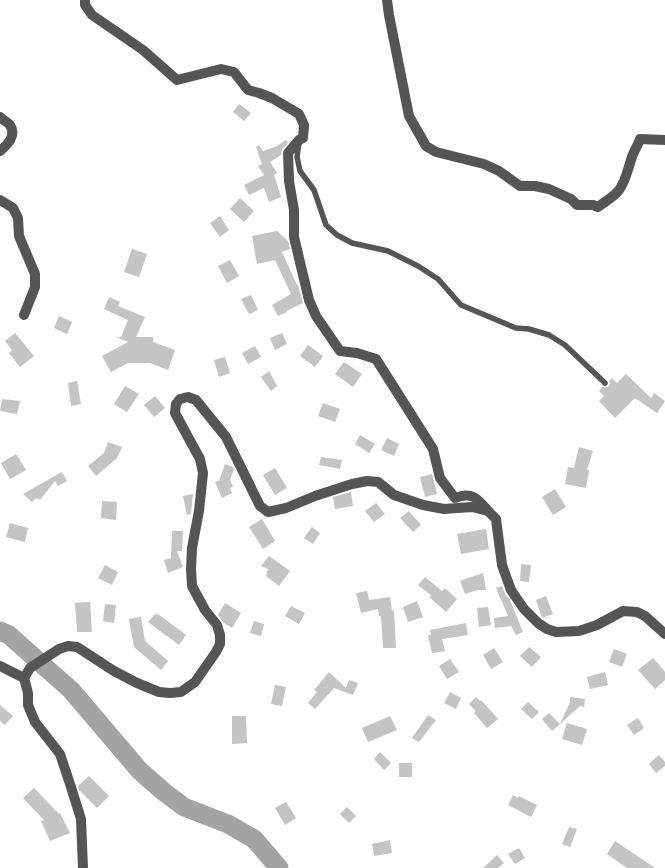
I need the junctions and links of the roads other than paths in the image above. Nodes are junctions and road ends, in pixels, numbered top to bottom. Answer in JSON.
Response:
{"nodes":[{"id":1,"x":85,"y":0,"type":"edge"},
{"id":2,"x":387,"y":0,"type":"edge"},
{"id":3,"x":0,"y":117,"type":"edge"},
{"id":4,"x":299,"y":140,"type":"junction"},
{"id":5,"x":665,"y":140,"type":"edge"},
{"id":6,"x":0,"y":151,"type":"edge"},
{"id":7,"x":0,"y":200,"type":"edge"},
{"id":8,"x":24,"y":315,"type":"dead end"},
{"id":9,"x":605,"y":383,"type":"dead end"},
{"id":10,"x":488,"y":511,"type":"junction"},
{"id":11,"x":665,"y":634,"type":"edge"},
{"id":12,"x":0,"y":666,"type":"edge"},
{"id":13,"x":24,"y":678,"type":"junction"},
{"id":14,"x":83,"y":868,"type":"edge"}],
"edges":[{"from":1,"to":4,"type":"street"},
{"from":2,"to":5,"type":"street"},
{"from":3,"to":6,"type":"street"},
{"from":4,"to":9,"type":"lane"},
{"from":4,"to":10,"type":"street"},
{"from":7,"to":8,"type":"street"},
{"from":10,"to":11,"type":"street"},
{"from":10,"to":13,"type":"street"},
{"from":12,"to":13,"type":"street"},
{"from":13,"to":14,"type":"street"}]}
